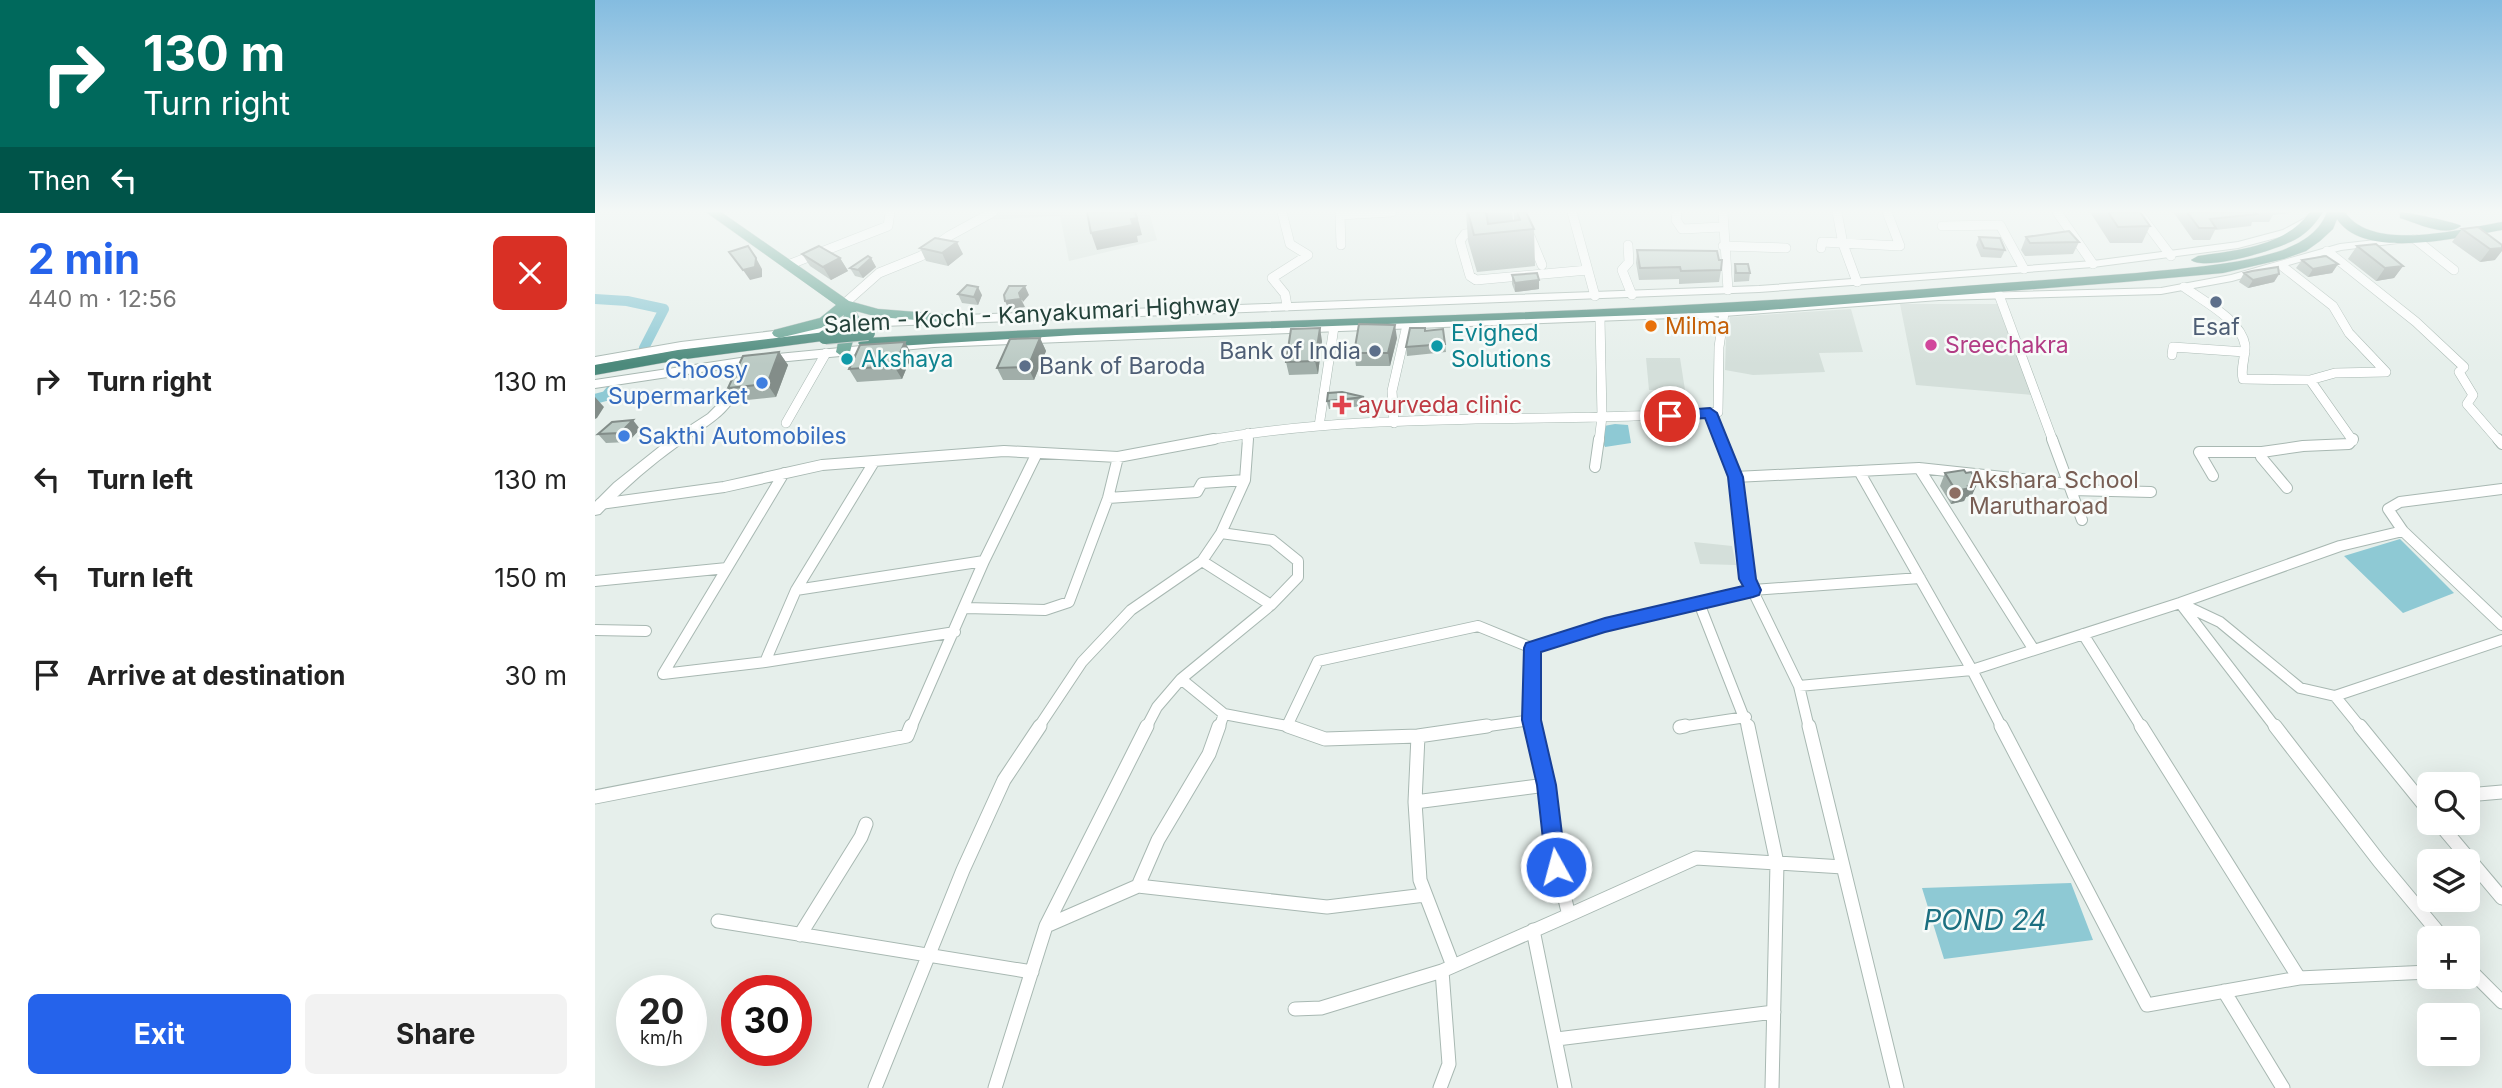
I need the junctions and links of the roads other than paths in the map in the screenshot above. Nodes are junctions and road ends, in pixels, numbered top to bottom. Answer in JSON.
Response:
{"nodes":[{"id":1,"x":785,"y":263,"type":"edge"},
{"id":2,"x":794,"y":263,"type":"edge"},
{"id":3,"x":904,"y":263,"type":"edge"},
{"id":4,"x":1296,"y":263,"type":"edge"},
{"id":5,"x":1467,"y":263,"type":"edge"},
{"id":6,"x":1586,"y":263,"type":"edge"},
{"id":7,"x":1628,"y":263,"type":"edge"},
{"id":8,"x":1725,"y":263,"type":"edge"},
{"id":9,"x":1850,"y":263,"type":"edge"},
{"id":10,"x":2019,"y":263,"type":"edge"},
{"id":11,"x":2105,"y":263,"type":"edge"},
{"id":12,"x":2178,"y":263,"type":"edge"},
{"id":13,"x":2259,"y":263,"type":"edge"},
{"id":14,"x":2289,"y":263,"type":"edge"},
{"id":15,"x":2342,"y":263,"type":"edge"},
{"id":16,"x":2443,"y":263,"type":"edge"},
{"id":17,"x":2093,"y":264,"type":"joint"},
{"id":18,"x":788,"y":265,"type":"junction"},
{"id":19,"x":2282,"y":265,"type":"junction"},
{"id":20,"x":2024,"y":269,"type":"junction"},
{"id":21,"x":1588,"y":270,"type":"junction"},
{"id":22,"x":2454,"y":270,"type":"dead end"},
{"id":23,"x":1857,"y":282,"type":"junction"},
{"id":24,"x":2184,"y":287,"type":"junction"},
{"id":25,"x":1728,"y":290,"type":"junction"},
{"id":26,"x":2005,"y":291,"type":"junction"},
{"id":27,"x":1632,"y":295,"type":"junction"},
{"id":28,"x":1595,"y":296,"type":"junction"},
{"id":29,"x":844,"y":304,"type":"junction"},
{"id":30,"x":1287,"y":306,"type":"junction"},
{"id":31,"x":941,"y":318,"type":"junction"},
{"id":32,"x":1600,"y":318,"type":"junction"},
{"id":33,"x":1723,"y":319,"type":"junction"},
{"id":34,"x":851,"y":325,"type":"junction"},
{"id":35,"x":1407,"y":325,"type":"junction"},
{"id":36,"x":1334,"y":327,"type":"junction"},
{"id":37,"x":779,"y":333,"type":"junction"},
{"id":38,"x":867,"y":338,"type":"junction"},
{"id":39,"x":824,"y":346,"type":"junction"},
{"id":40,"x":843,"y":352,"type":"junction"},
{"id":41,"x":2245,"y":352,"type":"junction"},
{"id":42,"x":2172,"y":355,"type":"dead end"},
{"id":43,"x":595,"y":361,"type":"edge"},
{"id":44,"x":747,"y":361,"type":"junction"},
{"id":45,"x":595,"y":370,"type":"edge"},
{"id":46,"x":595,"y":377,"type":"edge"},
{"id":47,"x":2310,"y":380,"type":"junction"},
{"id":48,"x":595,"y":384,"type":"edge"},
{"id":49,"x":1710,"y":413,"type":"junction"},
{"id":50,"x":1602,"y":417,"type":"junction"},
{"id":51,"x":786,"y":423,"type":"dead end"},
{"id":52,"x":1394,"y":423,"type":"junction"},
{"id":53,"x":1319,"y":426,"type":"junction"},
{"id":54,"x":1248,"y":433,"type":"junction"},
{"id":55,"x":2502,"y":444,"type":"edge"},
{"id":56,"x":2262,"y":452,"type":"junction"},
{"id":57,"x":1037,"y":453,"type":"junction"},
{"id":58,"x":1118,"y":457,"type":"junction"},
{"id":59,"x":874,"y":462,"type":"junction"},
{"id":60,"x":1595,"y":467,"type":"dead end"},
{"id":61,"x":1919,"y":468,"type":"junction"},
{"id":62,"x":1859,"y":471,"type":"junction"},
{"id":63,"x":784,"y":473,"type":"junction"},
{"id":64,"x":2213,"y":476,"type":"dead end"},
{"id":65,"x":1735,"y":477,"type":"junction"},
{"id":66,"x":1245,"y":480,"type":"junction"},
{"id":67,"x":2070,"y":487,"type":"junction"},
{"id":68,"x":2287,"y":488,"type":"dead end"},
{"id":69,"x":2151,"y":492,"type":"dead end"},
{"id":70,"x":2499,"y":493,"type":"edge"},
{"id":71,"x":1108,"y":498,"type":"junction"},
{"id":72,"x":597,"y":507,"type":"edge"},
{"id":73,"x":2082,"y":520,"type":"dead end"},
{"id":74,"x":2403,"y":531,"type":"junction"},
{"id":75,"x":1221,"y":533,"type":"junction"},
{"id":76,"x":984,"y":561,"type":"junction"},
{"id":77,"x":1202,"y":561,"type":"junction"},
{"id":78,"x":727,"y":568,"type":"junction"},
{"id":79,"x":1920,"y":578,"type":"junction"},
{"id":80,"x":595,"y":581,"type":"edge"},
{"id":81,"x":796,"y":590,"type":"junction"},
{"id":82,"x":1753,"y":590,"type":"junction"},
{"id":83,"x":1699,"y":603,"type":"junction"},
{"id":84,"x":2181,"y":603,"type":"junction"},
{"id":85,"x":1271,"y":605,"type":"junction"},
{"id":86,"x":965,"y":608,"type":"junction"},
{"id":87,"x":2502,"y":625,"type":"edge"},
{"id":88,"x":595,"y":630,"type":"edge"},
{"id":89,"x":646,"y":631,"type":"dead end"},
{"id":90,"x":955,"y":632,"type":"junction"},
{"id":91,"x":2083,"y":634,"type":"junction"},
{"id":92,"x":2502,"y":640,"type":"edge"},
{"id":93,"x":1532,"y":648,"type":"junction"},
{"id":94,"x":2034,"y":650,"type":"junction"},
{"id":95,"x":765,"y":662,"type":"junction"},
{"id":96,"x":1972,"y":670,"type":"junction"},
{"id":97,"x":1181,"y":679,"type":"junction"},
{"id":98,"x":1799,"y":686,"type":"junction"},
{"id":99,"x":2335,"y":696,"type":"junction"},
{"id":100,"x":1224,"y":714,"type":"junction"},
{"id":101,"x":1746,"y":716,"type":"junction"},
{"id":102,"x":1531,"y":720,"type":"junction"},
{"id":103,"x":1287,"y":726,"type":"junction"},
{"id":104,"x":1680,"y":727,"type":"dead end"},
{"id":105,"x":1418,"y":736,"type":"junction"},
{"id":106,"x":1546,"y":785,"type":"junction"},
{"id":107,"x":2417,"y":791,"type":"edge"},
{"id":108,"x":2502,"y":792,"type":"edge"},
{"id":109,"x":2480,"y":794,"type":"edge"},
{"id":110,"x":595,"y":797,"type":"edge"},
{"id":111,"x":1415,"y":802,"type":"junction"},
{"id":112,"x":866,"y":824,"type":"dead end"},
{"id":113,"x":2449,"y":835,"type":"edge"},
{"id":114,"x":1777,"y":863,"type":"junction"},
{"id":115,"x":1843,"y":867,"type":"junction"},
{"id":116,"x":1138,"y":886,"type":"junction"},
{"id":117,"x":1425,"y":895,"type":"junction"},
{"id":118,"x":2502,"y":898,"type":"edge"},
{"id":119,"x":1569,"y":915,"type":"junction"},
{"id":120,"x":718,"y":922,"type":"dead end"},
{"id":121,"x":1046,"y":926,"type":"junction"},
{"id":122,"x":2434,"y":926,"type":"edge"},
{"id":123,"x":1533,"y":930,"type":"junction"},
{"id":124,"x":800,"y":934,"type":"junction"},
{"id":125,"x":930,"y":955,"type":"junction"},
{"id":126,"x":1448,"y":969,"type":"junction"},
{"id":127,"x":1032,"y":972,"type":"junction"},
{"id":128,"x":2417,"y":973,"type":"edge"},
{"id":129,"x":2299,"y":978,"type":"junction"},
{"id":130,"x":2480,"y":981,"type":"edge"},
{"id":131,"x":2224,"y":991,"type":"junction"},
{"id":132,"x":2502,"y":1002,"type":"edge"},
{"id":133,"x":1295,"y":1009,"type":"dead end"},
{"id":134,"x":1774,"y":1012,"type":"junction"},
{"id":135,"x":1557,"y":1039,"type":"junction"},
{"id":136,"x":875,"y":1088,"type":"edge"},
{"id":137,"x":995,"y":1088,"type":"edge"},
{"id":138,"x":1440,"y":1088,"type":"edge"},
{"id":139,"x":1565,"y":1088,"type":"edge"},
{"id":140,"x":1772,"y":1088,"type":"edge"},
{"id":141,"x":1897,"y":1088,"type":"edge"},
{"id":142,"x":2283,"y":1088,"type":"edge"}],
"edges":[{"from":1,"to":18,"type":"main road"},
{"from":2,"to":18,"type":"street"},
{"from":3,"to":29,"type":"street"},
{"from":4,"to":30,"type":"street"},
{"from":5,"to":21,"type":"street"},
{"from":6,"to":21,"type":"street"},
{"from":7,"to":27,"type":"street"},
{"from":8,"to":25,"type":"street"},
{"from":9,"to":23,"type":"street"},
{"from":10,"to":20,"type":"street"},
{"from":11,"to":17,"type":"street"},
{"from":12,"to":38,"type":"highway","name":"Salem - Kochi - Kanyakumari Highway"},
{"from":13,"to":26,"type":"highway","name":"Salem - Kochi - Kanyakumari Highway"},
{"from":14,"to":19,"type":"street"},
{"from":15,"to":55,"type":"street"},
{"from":16,"to":22,"type":"street"},
{"from":17,"to":20,"type":"street"},
{"from":18,"to":29,"type":"main road"},
{"from":19,"to":24,"type":"street"},
{"from":19,"to":47,"type":"street"},
{"from":20,"to":23,"type":"street"},
{"from":21,"to":28,"type":"street"},
{"from":23,"to":25,"type":"street"},
{"from":24,"to":26,"type":"street"},
{"from":24,"to":41,"type":"street"},
{"from":25,"to":27,"type":"street"},
{"from":26,"to":33,"type":"street"},
{"from":26,"to":38,"type":"highway","name":"Salem - Kochi - Kanyakumari Highway"},
{"from":26,"to":67,"type":"street"},
{"from":27,"to":28,"type":"street"},
{"from":28,"to":30,"type":"street"},
{"from":29,"to":31,"type":"main road"},
{"from":29,"to":34,"type":"main road"},
{"from":29,"to":37,"type":"main road"},
{"from":30,"to":31,"type":"street"},
{"from":31,"to":34,"type":"street"},
{"from":32,"to":33,"type":"street"},
{"from":32,"to":35,"type":"street"},
{"from":32,"to":50,"type":"street"},
{"from":33,"to":49,"type":"street"},
{"from":34,"to":37,"type":"street"},
{"from":34,"to":40,"type":"main road"},
{"from":35,"to":36,"type":"street"},
{"from":35,"to":52,"type":"street"},
{"from":36,"to":40,"type":"street"},
{"from":36,"to":53,"type":"street"},
{"from":37,"to":43,"type":"street"},
{"from":38,"to":39,"type":"highway","name":"Salem - Kochi - Kanyakumari Highway"},
{"from":39,"to":40,"type":"street"},
{"from":39,"to":44,"type":"street"},
{"from":39,"to":45,"type":"highway","name":"Salem - Kochi - Kanyakumari Highway"},
{"from":39,"to":46,"type":"highway","name":"Salem - Kochi - Kanyakumari Highway"},
{"from":39,"to":51,"type":"street"},
{"from":41,"to":42,"type":"street"},
{"from":41,"to":47,"type":"street"},
{"from":44,"to":48,"type":"street"},
{"from":44,"to":72,"type":"street"},
{"from":47,"to":56,"type":"street"},
{"from":49,"to":50,"type":"street"},
{"from":49,"to":65,"type":"street"},
{"from":50,"to":52,"type":"street"},
{"from":50,"to":60,"type":"street"},
{"from":52,"to":53,"type":"street"},
{"from":53,"to":54,"type":"street"},
{"from":54,"to":58,"type":"street"},
{"from":54,"to":66,"type":"street"},
{"from":56,"to":64,"type":"street"},
{"from":56,"to":68,"type":"street"},
{"from":57,"to":58,"type":"street"},
{"from":57,"to":59,"type":"street"},
{"from":57,"to":76,"type":"street"},
{"from":58,"to":71,"type":"street"},
{"from":59,"to":63,"type":"street"},
{"from":59,"to":81,"type":"street"},
{"from":61,"to":62,"type":"street"},
{"from":61,"to":67,"type":"street"},
{"from":61,"to":94,"type":"street"},
{"from":62,"to":65,"type":"street"},
{"from":62,"to":79,"type":"street"},
{"from":63,"to":72,"type":"street"},
{"from":63,"to":78,"type":"street"},
{"from":65,"to":82,"type":"street"},
{"from":66,"to":71,"type":"street"},
{"from":66,"to":75,"type":"street"},
{"from":67,"to":69,"type":"street"},
{"from":67,"to":73,"type":"street"},
{"from":70,"to":74,"type":"street"},
{"from":71,"to":86,"type":"street"},
{"from":74,"to":84,"type":"street"},
{"from":74,"to":87,"type":"street"},
{"from":75,"to":77,"type":"street"},
{"from":75,"to":85,"type":"street"},
{"from":76,"to":81,"type":"street"},
{"from":76,"to":86,"type":"street"},
{"from":77,"to":85,"type":"street"},
{"from":77,"to":125,"type":"street"},
{"from":78,"to":80,"type":"street"},
{"from":78,"to":95,"type":"street"},
{"from":79,"to":82,"type":"street"},
{"from":79,"to":96,"type":"street"},
{"from":81,"to":95,"type":"street"},
{"from":82,"to":83,"type":"street"},
{"from":82,"to":98,"type":"street"},
{"from":83,"to":93,"type":"street"},
{"from":83,"to":101,"type":"street"},
{"from":84,"to":91,"type":"street"},
{"from":84,"to":99,"type":"street"},
{"from":84,"to":122,"type":"street"},
{"from":85,"to":97,"type":"street"},
{"from":86,"to":90,"type":"street"},
{"from":88,"to":89,"type":"street"},
{"from":90,"to":95,"type":"street"},
{"from":90,"to":110,"type":"street"},
{"from":91,"to":94,"type":"street"},
{"from":91,"to":129,"type":"street"},
{"from":92,"to":99,"type":"street"},
{"from":93,"to":102,"type":"street"},
{"from":93,"to":103,"type":"street"},
{"from":94,"to":96,"type":"street"},
{"from":96,"to":98,"type":"street"},
{"from":96,"to":131,"type":"street"},
{"from":97,"to":100,"type":"street"},
{"from":97,"to":121,"type":"street"},
{"from":98,"to":115,"type":"street"},
{"from":99,"to":107,"type":"street"},
{"from":100,"to":103,"type":"street"},
{"from":100,"to":116,"type":"street"},
{"from":101,"to":104,"type":"street"},
{"from":101,"to":114,"type":"street"},
{"from":102,"to":105,"type":"street"},
{"from":102,"to":106,"type":"street"},
{"from":103,"to":105,"type":"street"},
{"from":105,"to":111,"type":"street"},
{"from":106,"to":111,"type":"street"},
{"from":106,"to":119,"type":"street"},
{"from":108,"to":109,"type":"street"},
{"from":111,"to":117,"type":"street"},
{"from":112,"to":124,"type":"street"},
{"from":113,"to":118,"type":"street"},
{"from":114,"to":115,"type":"street"},
{"from":114,"to":119,"type":"street"},
{"from":114,"to":134,"type":"street"},
{"from":115,"to":141,"type":"street"},
{"from":116,"to":117,"type":"street"},
{"from":116,"to":121,"type":"street"},
{"from":117,"to":126,"type":"street"},
{"from":119,"to":123,"type":"street"},
{"from":120,"to":124,"type":"street"},
{"from":121,"to":127,"type":"street"},
{"from":123,"to":126,"type":"street"},
{"from":123,"to":135,"type":"street"},
{"from":124,"to":125,"type":"street"},
{"from":125,"to":127,"type":"street"},
{"from":125,"to":136,"type":"street"},
{"from":126,"to":133,"type":"street"},
{"from":126,"to":138,"type":"street"},
{"from":127,"to":137,"type":"street"},
{"from":128,"to":129,"type":"street"},
{"from":129,"to":131,"type":"street"},
{"from":130,"to":132,"type":"street"},
{"from":131,"to":142,"type":"street"},
{"from":134,"to":135,"type":"street"},
{"from":134,"to":140,"type":"street"},
{"from":135,"to":139,"type":"street"}]}
